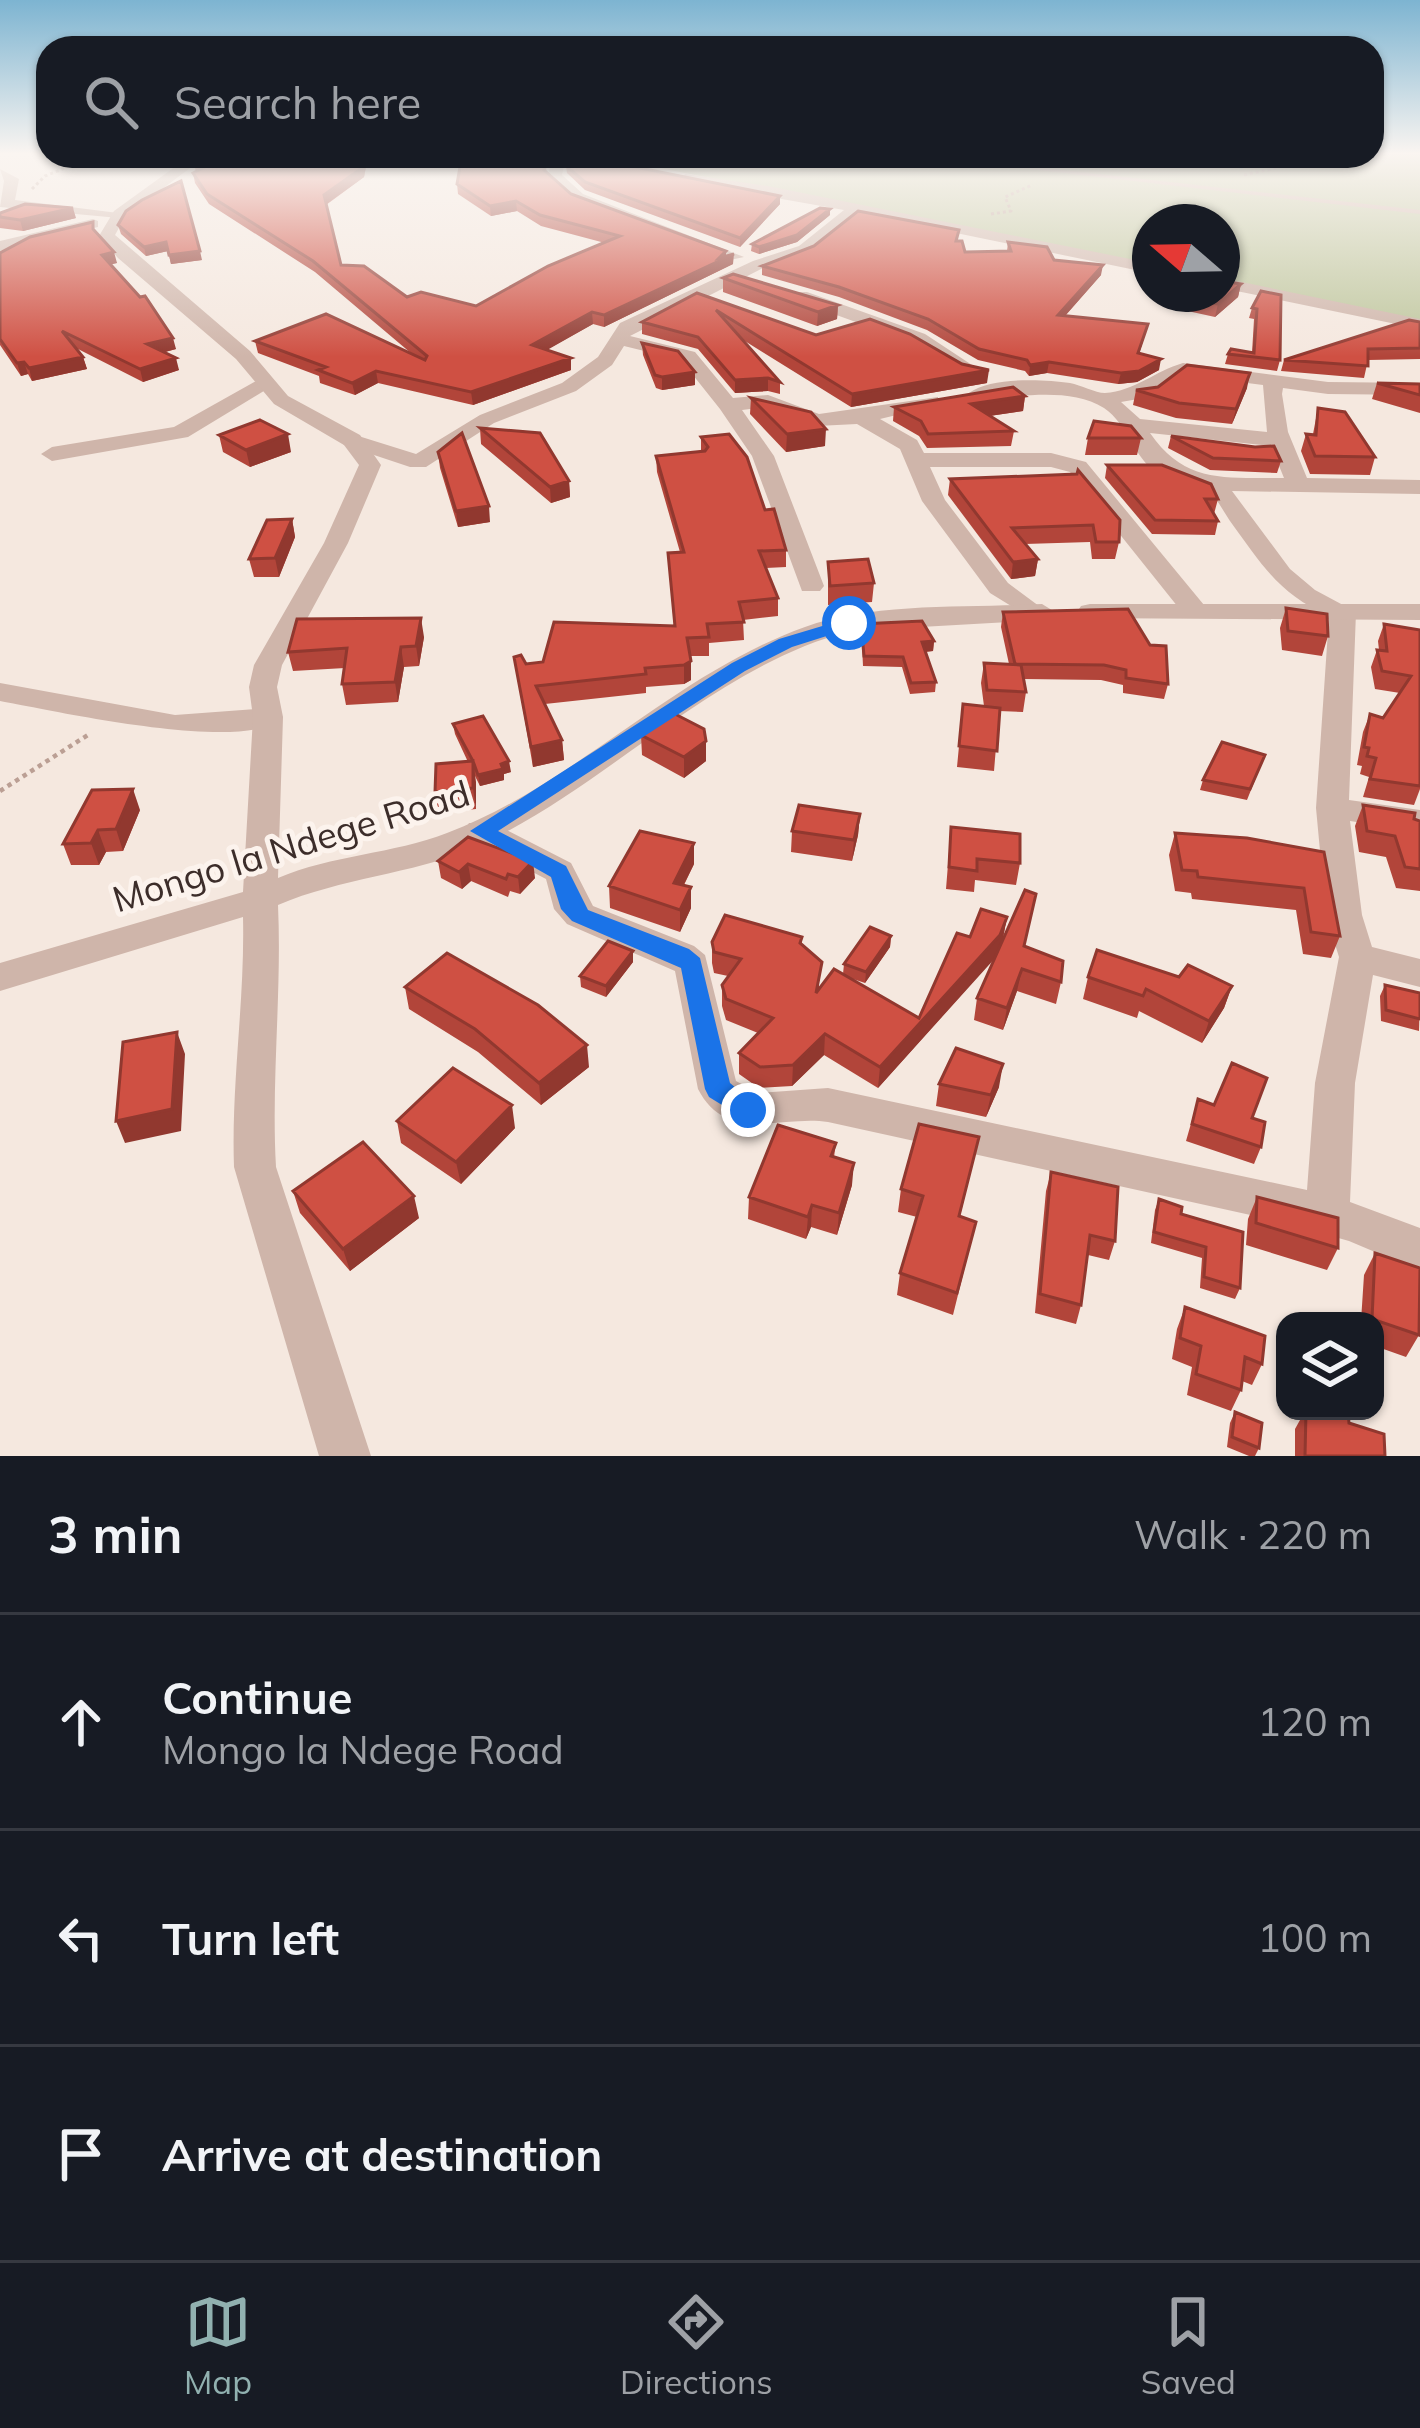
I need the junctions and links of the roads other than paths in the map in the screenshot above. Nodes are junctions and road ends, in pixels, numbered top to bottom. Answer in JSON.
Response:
{"nodes":[{"id":1,"x":100,"y":221,"type":"edge"},
{"id":2,"x":114,"y":221,"type":"edge"},
{"id":3,"x":643,"y":221,"type":"edge"},
{"id":4,"x":840,"y":221,"type":"edge"},
{"id":5,"x":916,"y":221,"type":"edge"},
{"id":6,"x":0,"y":246,"type":"edge"},
{"id":7,"x":759,"y":264,"type":"junction"},
{"id":8,"x":1132,"y":264,"type":"edge"},
{"id":9,"x":731,"y":277,"type":"junction"},
{"id":10,"x":1240,"y":287,"type":"edge"},
{"id":11,"x":695,"y":293,"type":"junction"},
{"id":12,"x":715,"y":301,"type":"edge"},
{"id":13,"x":868,"y":320,"type":"junction"},
{"id":14,"x":1420,"y":324,"type":"edge"},
{"id":15,"x":836,"y":332,"type":"edge"},
{"id":16,"x":620,"y":338,"type":"junction"},
{"id":17,"x":1274,"y":381,"type":"junction"},
{"id":18,"x":265,"y":382,"type":"junction"},
{"id":19,"x":1036,"y":386,"type":"junction"},
{"id":20,"x":1420,"y":389,"type":"edge"},
{"id":21,"x":1094,"y":396,"type":"junction"},
{"id":22,"x":728,"y":405,"type":"junction"},
{"id":23,"x":861,"y":417,"type":"junction"},
{"id":24,"x":1134,"y":425,"type":"junction"},
{"id":25,"x":352,"y":440,"type":"junction"},
{"id":26,"x":1280,"y":440,"type":"junction"},
{"id":27,"x":52,"y":454,"type":"dead end"},
{"id":28,"x":917,"y":460,"type":"junction"},
{"id":29,"x":1078,"y":467,"type":"junction"},
{"id":30,"x":1141,"y":467,"type":"junction"},
{"id":31,"x":1297,"y":482,"type":"junction"},
{"id":32,"x":1215,"y":484,"type":"junction"},
{"id":33,"x":1420,"y":487,"type":"edge"},
{"id":34,"x":811,"y":586,"type":"dead end"},
{"id":35,"x":1195,"y":611,"type":"junction"},
{"id":36,"x":1420,"y":611,"type":"edge"},
{"id":37,"x":1034,"y":612,"type":"junction"},
{"id":38,"x":1343,"y":612,"type":"junction"},
{"id":39,"x":0,"y":692,"type":"edge"},
{"id":40,"x":268,"y":717,"type":"junction"},
{"id":41,"x":1331,"y":808,"type":"junction"},
{"id":42,"x":1420,"y":820,"type":"edge"},
{"id":43,"x":481,"y":831,"type":"junction"},
{"id":44,"x":260,"y":898,"type":"junction"},
{"id":45,"x":1357,"y":957,"type":"junction"},
{"id":46,"x":1420,"y":973,"type":"edge"},
{"id":47,"x":0,"y":977,"type":"edge"},
{"id":48,"x":1328,"y":1212,"type":"junction"},
{"id":49,"x":1420,"y":1250,"type":"edge"},
{"id":50,"x":345,"y":1456,"type":"edge"}],
"edges":[{"from":1,"to":6,"type":"street"},
{"from":2,"to":18,"type":"street"},
{"from":3,"to":7,"type":"street"},
{"from":4,"to":7,"type":"street"},
{"from":5,"to":8,"type":"street"},
{"from":7,"to":9,"type":"street"},
{"from":9,"to":11,"type":"street"},
{"from":9,"to":13,"type":"street"},
{"from":10,"to":14,"type":"street"},
{"from":11,"to":12,"type":"street"},
{"from":11,"to":16,"type":"street"},
{"from":13,"to":15,"type":"street"},
{"from":13,"to":19,"type":"street"},
{"from":16,"to":22,"type":"street"},
{"from":16,"to":25,"type":"street"},
{"from":17,"to":20,"type":"street"},
{"from":17,"to":21,"type":"street"},
{"from":17,"to":26,"type":"street"},
{"from":18,"to":25,"type":"street"},
{"from":18,"to":27,"type":"street"},
{"from":19,"to":21,"type":"street"},
{"from":19,"to":23,"type":"street"},
{"from":21,"to":24,"type":"street"},
{"from":22,"to":23,"type":"street"},
{"from":22,"to":34,"type":"street"},
{"from":23,"to":28,"type":"street"},
{"from":24,"to":26,"type":"street"},
{"from":24,"to":30,"type":"street"},
{"from":25,"to":40,"type":"street"},
{"from":26,"to":31,"type":"street"},
{"from":28,"to":29,"type":"street"},
{"from":28,"to":37,"type":"street"},
{"from":29,"to":30,"type":"street"},
{"from":29,"to":35,"type":"street"},
{"from":30,"to":32,"type":"street"},
{"from":31,"to":32,"type":"street"},
{"from":31,"to":33,"type":"street"},
{"from":32,"to":38,"type":"street"},
{"from":35,"to":37,"type":"street","name":"Mongo la Ndege Road"},
{"from":35,"to":38,"type":"street","name":"Mongo la Ndege Road"},
{"from":36,"to":38,"type":"street","name":"Mongo la Ndege Road"},
{"from":37,"to":43,"type":"street","name":"Mongo la Ndege Road"},
{"from":38,"to":41,"type":"street"},
{"from":39,"to":40,"type":"street"},
{"from":40,"to":44,"type":"street"},
{"from":41,"to":42,"type":"street"},
{"from":41,"to":45,"type":"street"},
{"from":43,"to":44,"type":"street","name":"Mongo la Ndege Road"},
{"from":43,"to":48,"type":"street"},
{"from":44,"to":47,"type":"street","name":"Mongo la Ndege Road"},
{"from":44,"to":50,"type":"street"},
{"from":45,"to":46,"type":"street"},
{"from":45,"to":48,"type":"street"},
{"from":48,"to":49,"type":"street"}]}
